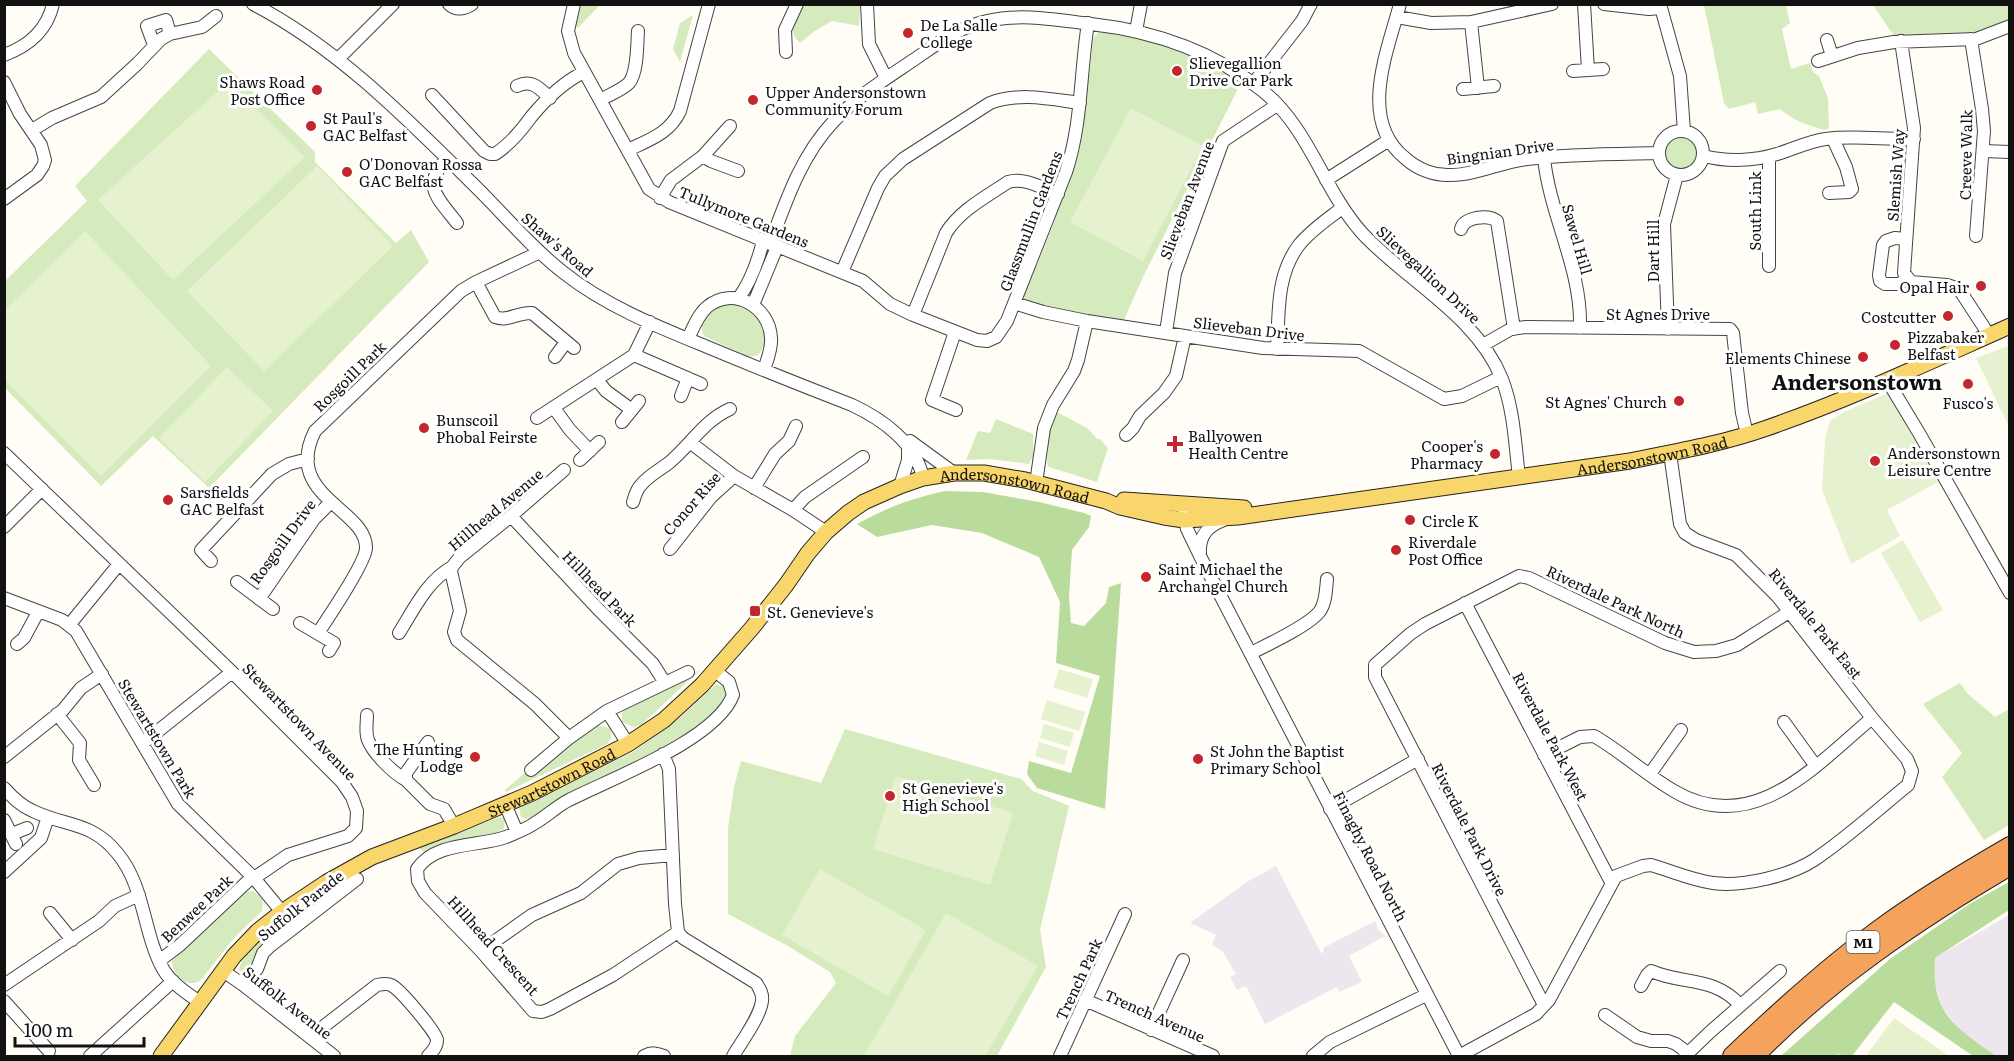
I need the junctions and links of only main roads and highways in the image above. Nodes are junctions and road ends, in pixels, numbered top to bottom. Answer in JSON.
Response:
{"nodes":[{"id":1,"x":2010,"y":326,"type":"edge"},
{"id":2,"x":923,"y":478,"type":"joint"},
{"id":3,"x":1275,"y":510,"type":"junction"},
{"id":4,"x":1184,"y":513,"type":"junction"},
{"id":5,"x":2010,"y":846,"type":"edge"},
{"id":6,"x":2010,"y":866,"type":"edge"},
{"id":7,"x":161,"y":1056,"type":"edge"},
{"id":8,"x":1732,"y":1056,"type":"edge"},
{"id":9,"x":1755,"y":1056,"type":"edge"}],
"edges":[{"from":1,"to":3,"type":"main road","name":"Andersonstown Road"},
{"from":2,"to":4,"type":"main road","name":"Andersonstown Road"},
{"from":2,"to":7,"type":"main road","name":"Stewartstown Road"},
{"from":3,"to":4,"type":"main road","name":"Andersonstown Road"},
{"from":3,"to":4,"type":"main road","name":"Andersonstown Road"},
{"from":5,"to":8,"type":"highway","number":"M1"},
{"from":6,"to":9,"type":"highway","number":"M1"}]}
